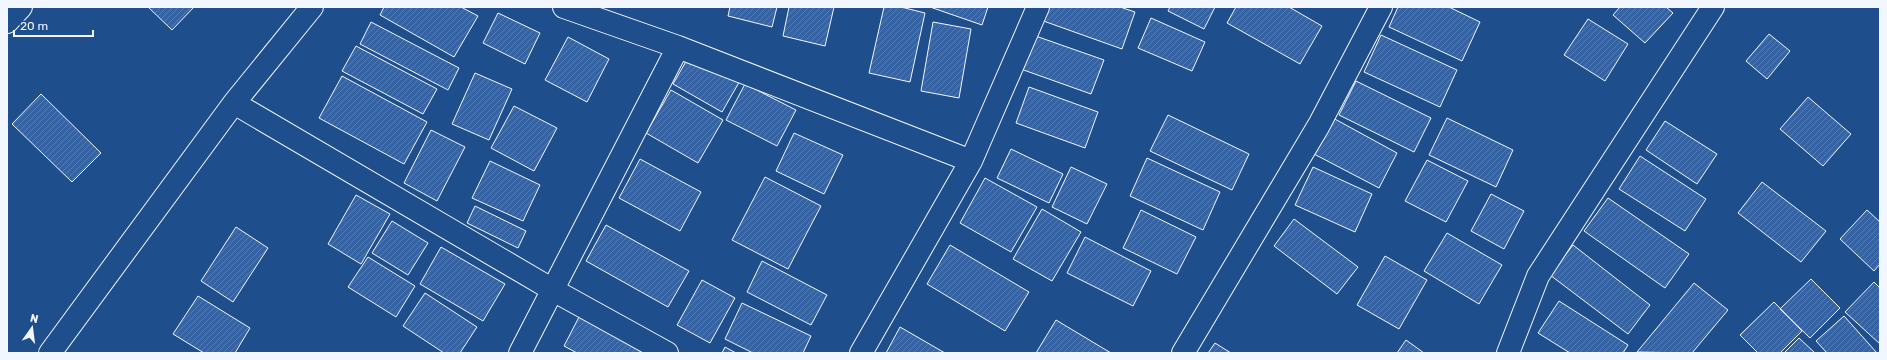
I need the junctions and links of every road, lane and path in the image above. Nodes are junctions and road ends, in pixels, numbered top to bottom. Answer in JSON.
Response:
{"nodes":[{"id":1,"x":21,"y":7,"type":"edge"},
{"id":2,"x":312,"y":7,"type":"edge"},
{"id":3,"x":564,"y":7,"type":"edge"},
{"id":4,"x":1038,"y":7,"type":"edge"},
{"id":5,"x":1381,"y":7,"type":"edge"},
{"id":6,"x":1713,"y":7,"type":"edge"},
{"id":7,"x":7,"y":22,"type":"edge"},
{"id":8,"x":678,"y":47,"type":"junction"},
{"id":9,"x":234,"y":103,"type":"junction"},
{"id":10,"x":971,"y":161,"type":"junction"},
{"id":11,"x":553,"y":290,"type":"junction"},
{"id":12,"x":50,"y":353,"type":"edge"},
{"id":13,"x":520,"y":353,"type":"edge"},
{"id":14,"x":668,"y":353,"type":"edge"},
{"id":15,"x":861,"y":353,"type":"edge"},
{"id":16,"x":1183,"y":353,"type":"edge"},
{"id":17,"x":1508,"y":353,"type":"edge"}],
"edges":[{"from":1,"to":7,"type":"street"},
{"from":2,"to":9,"type":"street"},
{"from":3,"to":8,"type":"street"},
{"from":4,"to":10,"type":"street"},
{"from":5,"to":16,"type":"street"},
{"from":6,"to":17,"type":"street"},
{"from":8,"to":10,"type":"street"},
{"from":8,"to":11,"type":"street"},
{"from":9,"to":11,"type":"street"},
{"from":9,"to":12,"type":"street"},
{"from":10,"to":15,"type":"street"},
{"from":11,"to":13,"type":"street"},
{"from":11,"to":14,"type":"street"}]}
